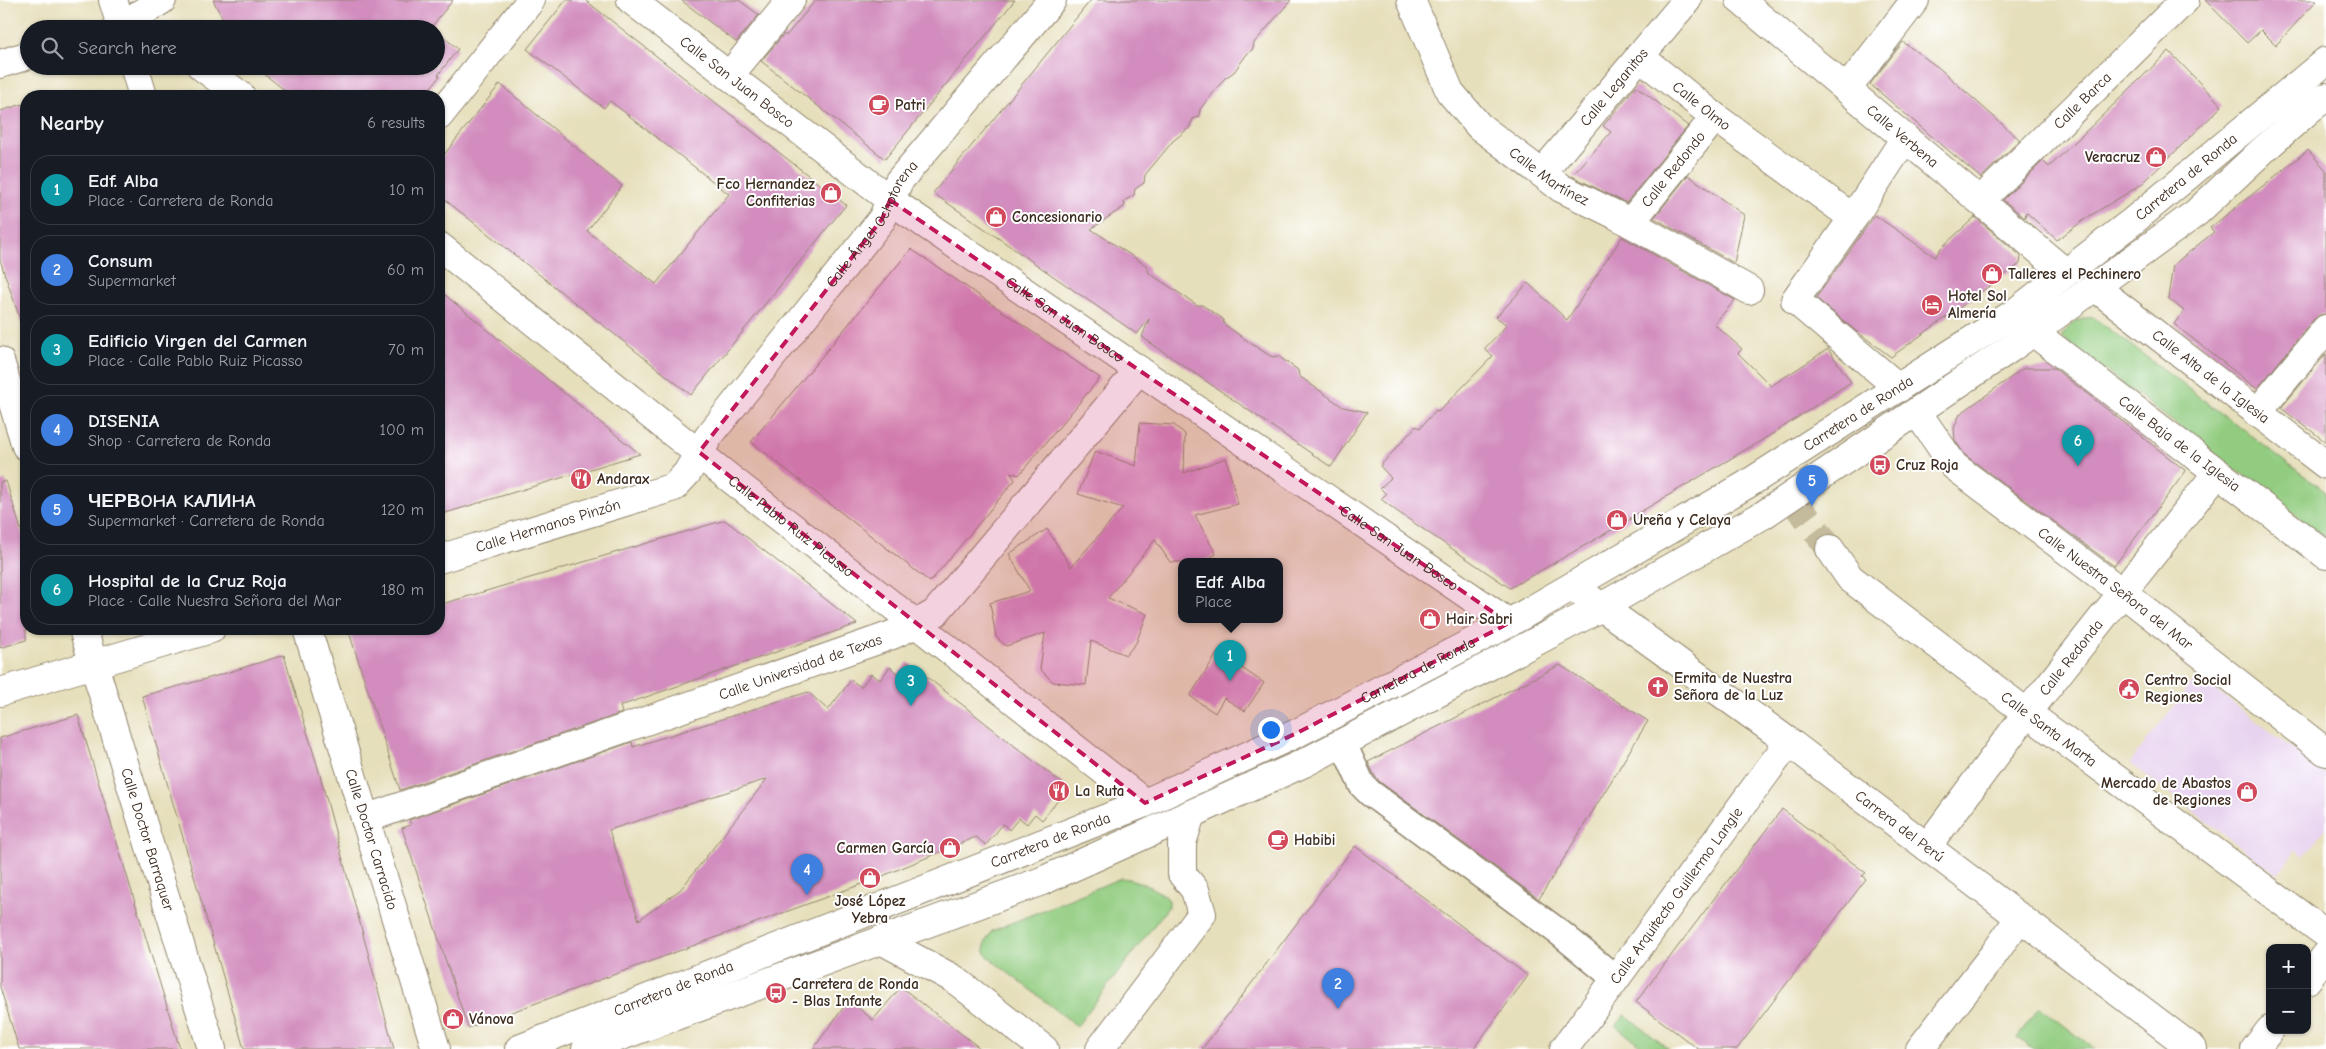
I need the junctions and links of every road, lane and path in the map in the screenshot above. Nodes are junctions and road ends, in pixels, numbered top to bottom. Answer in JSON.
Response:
{"nodes":[{"id":1,"x":113,"y":0,"type":"edge"},
{"id":2,"x":162,"y":0,"type":"edge"},
{"id":3,"x":531,"y":0,"type":"edge"},
{"id":4,"x":632,"y":0,"type":"edge"},
{"id":5,"x":792,"y":0,"type":"edge"},
{"id":6,"x":1052,"y":0,"type":"edge"},
{"id":7,"x":1411,"y":0,"type":"edge"},
{"id":8,"x":1687,"y":0,"type":"edge"},
{"id":9,"x":1740,"y":0,"type":"edge"},
{"id":10,"x":1915,"y":0,"type":"edge"},
{"id":11,"x":2185,"y":0,"type":"edge"},
{"id":12,"x":119,"y":20,"type":"edge"},
{"id":13,"x":133,"y":20,"type":"edge"},
{"id":14,"x":1639,"y":56,"type":"junction"},
{"id":15,"x":20,"y":58,"type":"edge"},
{"id":16,"x":2326,"y":60,"type":"edge"},
{"id":17,"x":0,"y":64,"type":"edge"},
{"id":18,"x":137,"y":75,"type":"edge"},
{"id":19,"x":213,"y":75,"type":"edge"},
{"id":20,"x":729,"y":76,"type":"junction"},
{"id":21,"x":1847,"y":89,"type":"junction"},
{"id":22,"x":141,"y":90,"type":"edge"},
{"id":23,"x":233,"y":90,"type":"edge"},
{"id":24,"x":2321,"y":102,"type":"edge"},
{"id":25,"x":445,"y":108,"type":"edge"},
{"id":26,"x":1715,"y":116,"type":"junction"},
{"id":27,"x":1905,"y":138,"type":"junction"},
{"id":28,"x":1542,"y":173,"type":"junction"},
{"id":29,"x":890,"y":200,"type":"junction"},
{"id":30,"x":1981,"y":200,"type":"junction"},
{"id":31,"x":1854,"y":218,"type":"junction"},
{"id":32,"x":1630,"y":223,"type":"junction"},
{"id":33,"x":445,"y":251,"type":"edge"},
{"id":34,"x":2066,"y":273,"type":"junction"},
{"id":35,"x":2096,"y":288,"type":"junction"},
{"id":36,"x":1749,"y":290,"type":"dead end"},
{"id":37,"x":2326,"y":329,"type":"edge"},
{"id":38,"x":2033,"y":332,"type":"junction"},
{"id":39,"x":0,"y":361,"type":"edge"},
{"id":40,"x":1139,"y":370,"type":"junction"},
{"id":41,"x":1899,"y":388,"type":"junction"},
{"id":42,"x":1917,"y":412,"type":"junction"},
{"id":43,"x":2257,"y":413,"type":"junction"},
{"id":44,"x":20,"y":426,"type":"edge"},
{"id":45,"x":699,"y":452,"type":"junction"},
{"id":46,"x":2326,"y":465,"type":"edge"},
{"id":47,"x":2217,"y":473,"type":"junction"},
{"id":48,"x":1830,"y":549,"type":"tunnel mouth"},
{"id":49,"x":2326,"y":555,"type":"edge"},
{"id":50,"x":445,"y":558,"type":"edge"},
{"id":51,"x":1574,"y":586,"type":"junction"},
{"id":52,"x":2124,"y":593,"type":"junction"},
{"id":53,"x":1602,"y":607,"type":"junction"},
{"id":54,"x":1509,"y":623,"type":"junction"},
{"id":55,"x":916,"y":624,"type":"junction"},
{"id":56,"x":85,"y":635,"type":"edge"},
{"id":57,"x":191,"y":635,"type":"edge"},
{"id":58,"x":309,"y":635,"type":"edge"},
{"id":59,"x":94,"y":664,"type":"junction"},
{"id":60,"x":0,"y":692,"type":"edge"},
{"id":61,"x":2027,"y":713,"type":"junction"},
{"id":62,"x":1789,"y":742,"type":"junction"},
{"id":63,"x":1343,"y":743,"type":"junction"},
{"id":64,"x":2326,"y":752,"type":"edge"},
{"id":65,"x":1145,"y":803,"type":"junction"},
{"id":66,"x":1191,"y":814,"type":"junction"},
{"id":67,"x":365,"y":819,"type":"junction"},
{"id":68,"x":1928,"y":847,"type":"junction"},
{"id":69,"x":2020,"y":917,"type":"junction"},
{"id":70,"x":2326,"y":934,"type":"edge"},
{"id":71,"x":882,"y":940,"type":"junction"},
{"id":72,"x":2326,"y":955,"type":"edge"},
{"id":73,"x":2311,"y":975,"type":"edge"},
{"id":74,"x":1616,"y":979,"type":"junction"},
{"id":75,"x":2267,"y":1034,"type":"edge"},
{"id":76,"x":212,"y":1049,"type":"edge"},
{"id":77,"x":436,"y":1049,"type":"edge"},
{"id":78,"x":518,"y":1049,"type":"edge"},
{"id":79,"x":586,"y":1049,"type":"edge"},
{"id":80,"x":1044,"y":1049,"type":"edge"},
{"id":81,"x":1100,"y":1049,"type":"edge"},
{"id":82,"x":1564,"y":1049,"type":"edge"},
{"id":83,"x":1920,"y":1049,"type":"edge"},
{"id":84,"x":2193,"y":1049,"type":"edge"},
{"id":85,"x":2255,"y":1049,"type":"edge"}],
"edges":[{"from":1,"to":12,"type":"street"},
{"from":2,"to":13,"type":"street"},
{"from":3,"to":25,"type":"street"},
{"from":4,"to":20,"type":"street","name":"Calle San Juan Bosco"},
{"from":5,"to":20,"type":"street"},
{"from":6,"to":29,"type":"street","name":"Calle Ángel Ochotorena"},
{"from":7,"to":28,"type":"street","name":"Calle Martínez"},
{"from":8,"to":14,"type":"street","name":"Calle Leganitos"},
{"from":9,"to":21,"type":"street","name":"Calle Verbena"},
{"from":10,"to":21,"type":"street"},
{"from":11,"to":30,"type":"street","name":"Calle Barca"},
{"from":14,"to":26,"type":"street","name":"Calle Olmo"},
{"from":14,"to":28,"type":"street","name":"Calle Leganitos"},
{"from":15,"to":17,"type":"street"},
{"from":16,"to":34,"type":"street","name":"Carretera de Ronda"},
{"from":18,"to":22,"type":"street"},
{"from":19,"to":23,"type":"street"},
{"from":20,"to":29,"type":"street","name":"Calle San Juan Bosco"},
{"from":21,"to":27,"type":"street","name":"Calle Verbena"},
{"from":24,"to":35,"type":"street","name":"Carretera de Ronda"},
{"from":26,"to":31,"type":"street","name":"Calle Olmo"},
{"from":26,"to":32,"type":"street","name":"Calle Redondo"},
{"from":27,"to":30,"type":"street","name":"Calle Verbena"},
{"from":27,"to":31,"type":"street"},
{"from":28,"to":32,"type":"street","name":"Calle Martínez"},
{"from":29,"to":40,"type":"street","name":"Calle San Juan Bosco"},
{"from":29,"to":45,"type":"street","name":"Calle Ángel Ochotorena"},
{"from":30,"to":34,"type":"street","name":"Calle Verbena"},
{"from":31,"to":41,"type":"street"},
{"from":32,"to":36,"type":"street","name":"Calle Martínez"},
{"from":33,"to":45,"type":"street","name":"Calle Pablo Ruiz Picasso"},
{"from":34,"to":41,"type":"street","name":"Carretera de Ronda"},
{"from":35,"to":38,"type":"street","name":"Carretera de Ronda"},
{"from":35,"to":43,"type":"street","name":"Calle Alta de la Iglesia"},
{"from":37,"to":43,"type":"street"},
{"from":38,"to":42,"type":"street","name":"Carretera de Ronda"},
{"from":38,"to":47,"type":"street","name":"Calle Baja de la Iglesia"},
{"from":39,"to":44,"type":"street"},
{"from":40,"to":54,"type":"street","name":"Calle San Juan Bosco"},
{"from":40,"to":55,"type":"street","name":"Calle Universidad de Texas"},
{"from":41,"to":51,"type":"street","name":"Carretera de Ronda"},
{"from":42,"to":52,"type":"street","name":"Calle Nuestra Señora del Mar"},
{"from":42,"to":53,"type":"street","name":"Carretera de Ronda"},
{"from":43,"to":46,"type":"street","name":"Calle Alta de la Iglesia"},
{"from":45,"to":50,"type":"street","name":"Calle Hermanos Pinzón"},
{"from":45,"to":55,"type":"street","name":"Calle Pablo Ruiz Picasso"},
{"from":47,"to":49,"type":"street","name":"Calle Baja de la Iglesia"},
{"from":47,"to":52,"type":"street","name":"Calle Redonda"},
{"from":48,"to":61,"type":"street","name":"Calle Santa Marta"},
{"from":51,"to":53,"type":"street","name":"Carrera del Perú"},
{"from":51,"to":54,"type":"street","name":"Carretera de Ronda"},
{"from":52,"to":61,"type":"street","name":"Calle Redonda"},
{"from":52,"to":64,"type":"street","name":"Calle Nuestra Señora del Mar"},
{"from":53,"to":62,"type":"street","name":"Carrera del Perú"},
{"from":53,"to":63,"type":"street","name":"Carretera de Ronda"},
{"from":54,"to":65,"type":"street","name":"Carretera de Ronda"},
{"from":55,"to":65,"type":"street","name":"Calle Pablo Ruiz Picasso"},
{"from":55,"to":67,"type":"street","name":"Calle Universidad de Texas"},
{"from":56,"to":59,"type":"street","name":"Calle Doctor Barraquer"},
{"from":57,"to":59,"type":"street"},
{"from":58,"to":67,"type":"street","name":"Calle Doctor Carracido"},
{"from":59,"to":60,"type":"street"},
{"from":59,"to":76,"type":"street","name":"Calle Doctor Barraquer"},
{"from":61,"to":68,"type":"street","name":"Calle Redonda"},
{"from":61,"to":70,"type":"street","name":"Calle Santa Marta"},
{"from":62,"to":68,"type":"street","name":"Carrera del Perú"},
{"from":62,"to":74,"type":"street","name":"Calle Arquitecto Guillermo Langle"},
{"from":63,"to":66,"type":"street","name":"Carretera de Ronda"},
{"from":63,"to":74,"type":"street"},
{"from":65,"to":78,"type":"street","name":"Carretera de Ronda"},
{"from":66,"to":71,"type":"street","name":"Carretera de Ronda"},
{"from":66,"to":81,"type":"street"},
{"from":67,"to":77,"type":"street","name":"Calle Doctor Carracido"},
{"from":68,"to":69,"type":"street","name":"Carrera del Perú"},
{"from":69,"to":83,"type":"street"},
{"from":69,"to":84,"type":"street","name":"Carrera del Perú"},
{"from":71,"to":79,"type":"street","name":"Carretera de Ronda"},
{"from":71,"to":80,"type":"street"},
{"from":72,"to":73,"type":"street"},
{"from":74,"to":82,"type":"street","name":"Calle Arquitecto Guillermo Langle"},
{"from":75,"to":85,"type":"street"}]}
